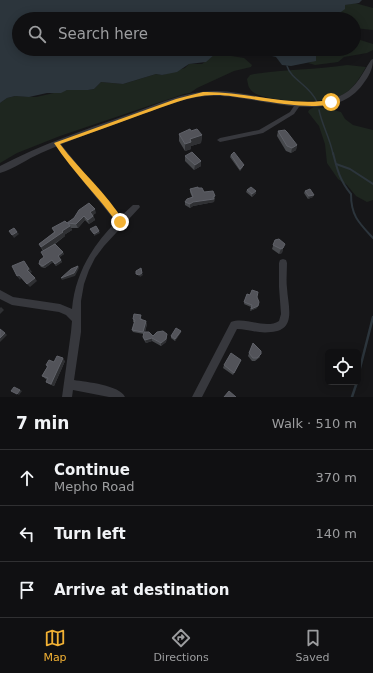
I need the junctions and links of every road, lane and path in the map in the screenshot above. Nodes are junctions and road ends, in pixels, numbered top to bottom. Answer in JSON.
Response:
{"nodes":[{"id":1,"x":372,"y":63,"type":"edge"},
{"id":2,"x":298,"y":104,"type":"junction"},
{"id":3,"x":220,"y":140,"type":"dead end"},
{"id":4,"x":57,"y":143,"type":"junction"},
{"id":5,"x":0,"y":170,"type":"edge"},
{"id":6,"x":136,"y":207,"type":"dead end"},
{"id":7,"x":120,"y":222,"type":"junction"},
{"id":8,"x":283,"y":263,"type":"dead end"},
{"id":9,"x":0,"y":294,"type":"edge"},
{"id":10,"x":76,"y":319,"type":"junction"},
{"id":11,"x":70,"y":384,"type":"junction"},
{"id":12,"x":68,"y":397,"type":"edge"},
{"id":13,"x":120,"y":397,"type":"edge"},
{"id":14,"x":197,"y":397,"type":"edge"}],
"edges":[{"from":1,"to":2,"type":"street"},
{"from":2,"to":3,"type":"street"},
{"from":2,"to":4,"type":"street"},
{"from":4,"to":5,"type":"street"},
{"from":4,"to":7,"type":"street"},
{"from":6,"to":7,"type":"street"},
{"from":7,"to":10,"type":"street"},
{"from":8,"to":14,"type":"street"},
{"from":9,"to":10,"type":"street"},
{"from":10,"to":11,"type":"street"},
{"from":11,"to":12,"type":"street"},
{"from":11,"to":13,"type":"street"}]}
